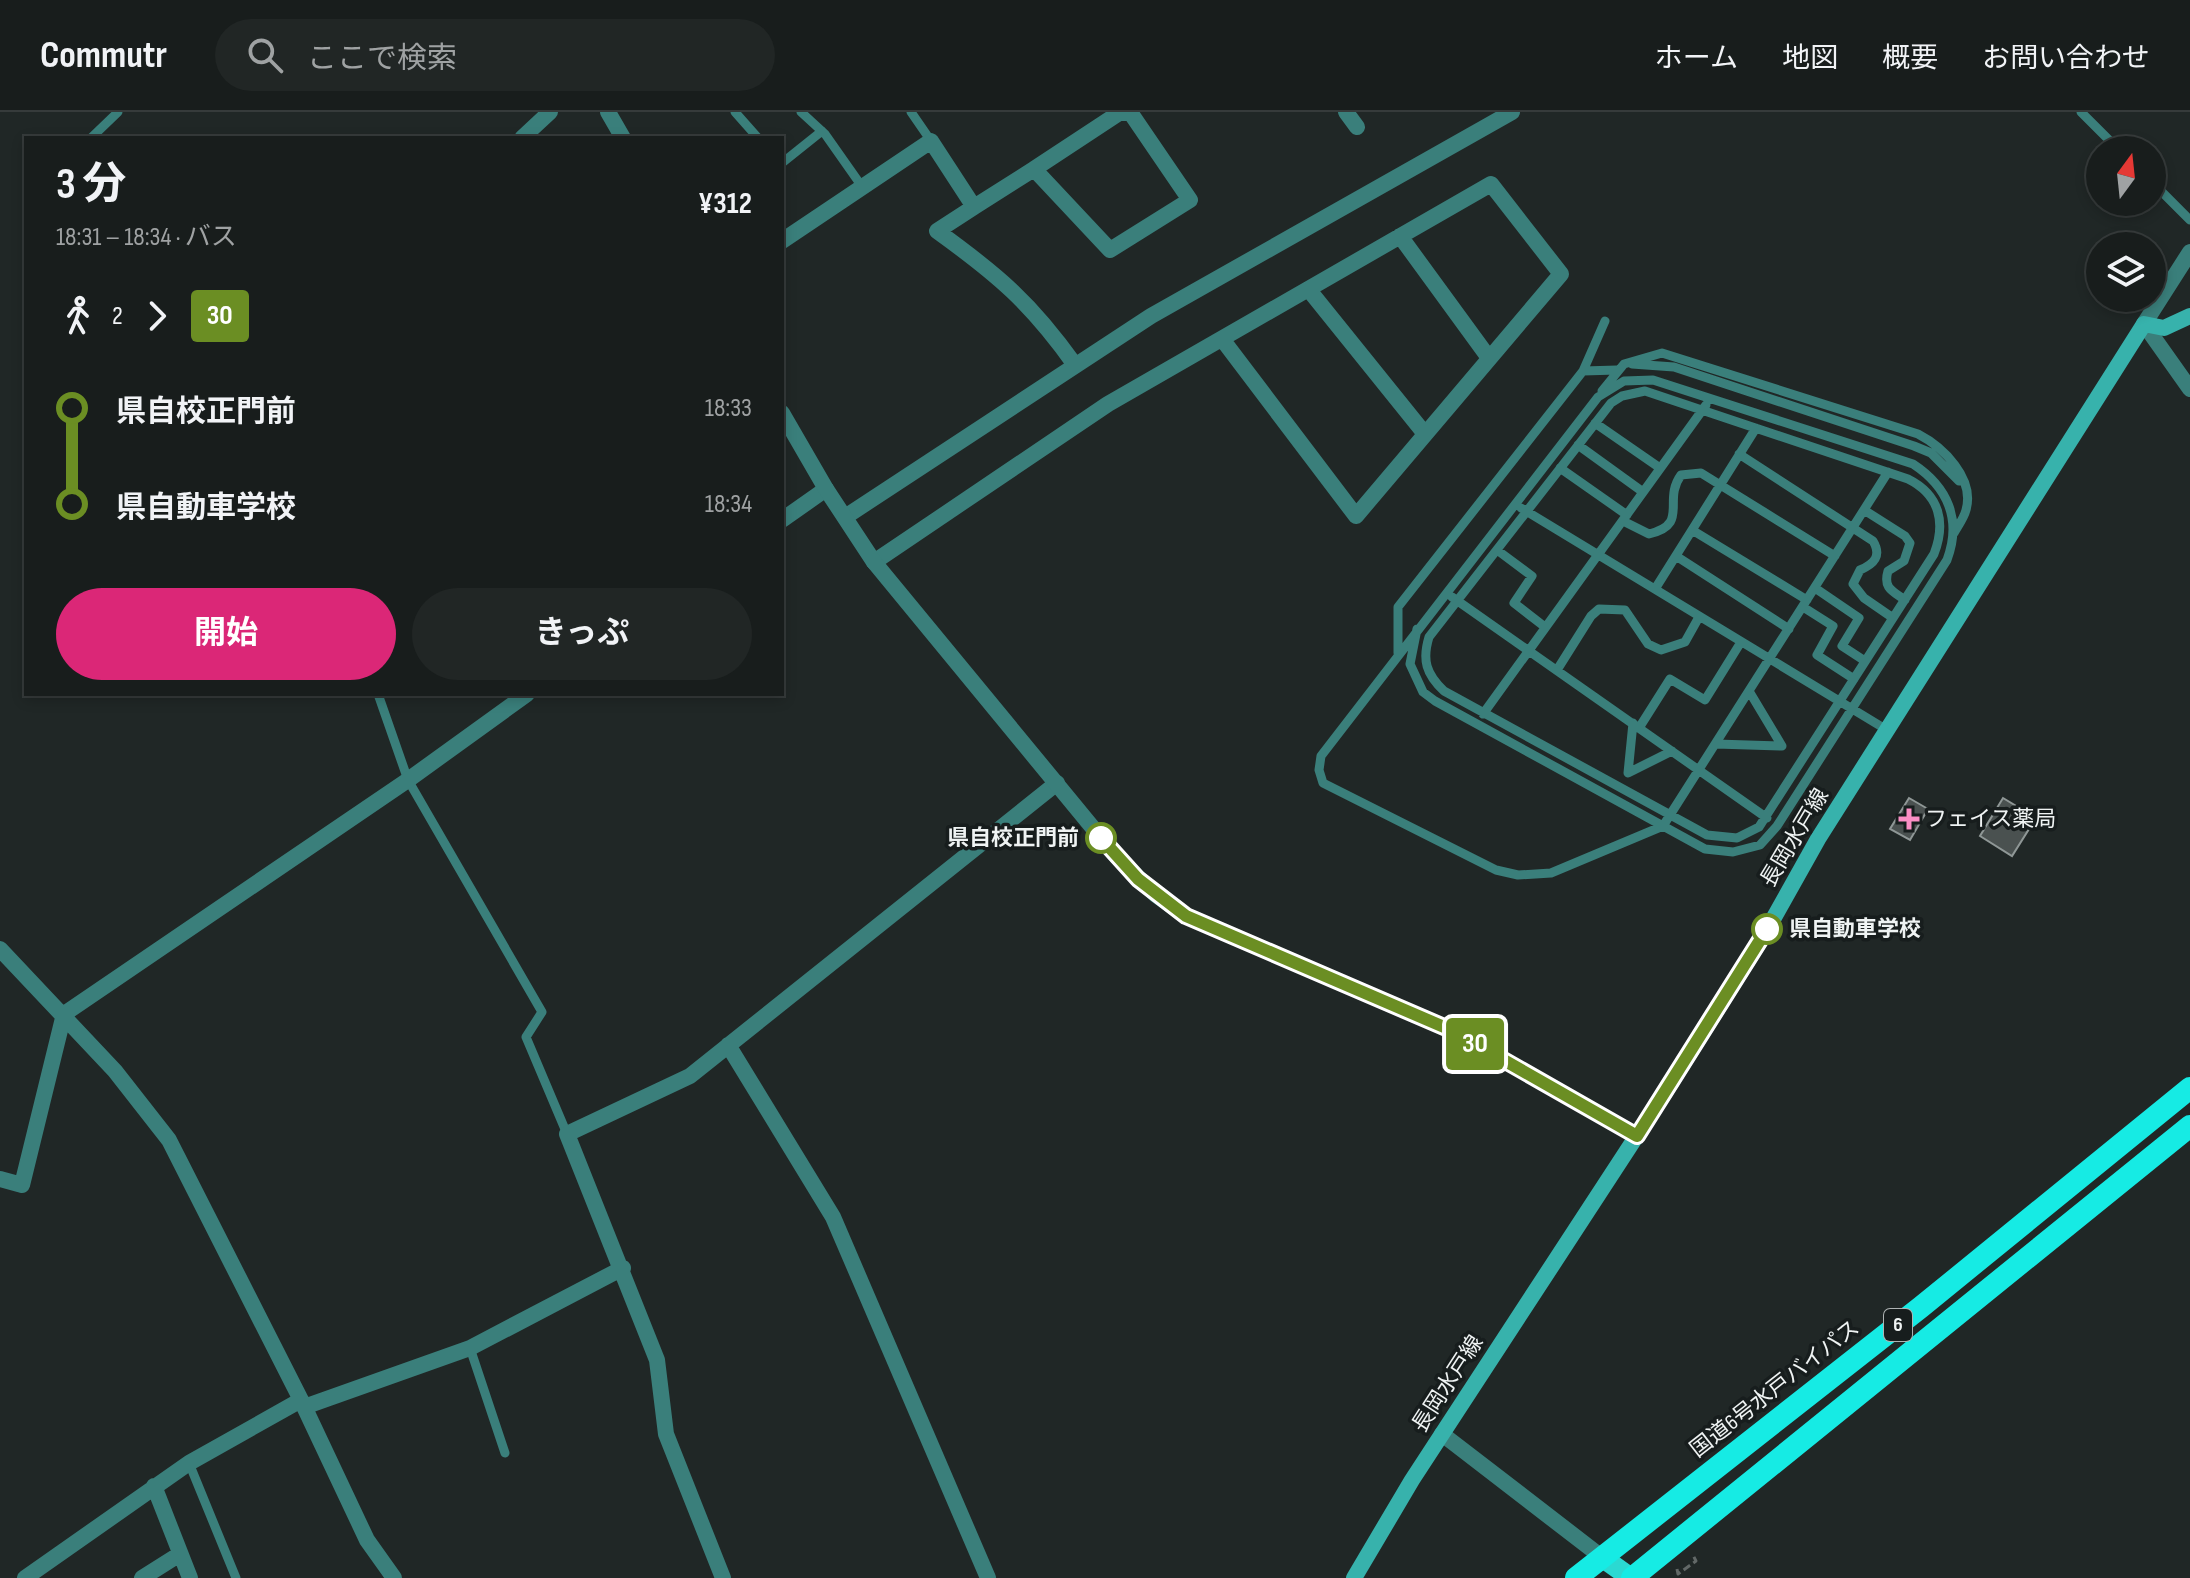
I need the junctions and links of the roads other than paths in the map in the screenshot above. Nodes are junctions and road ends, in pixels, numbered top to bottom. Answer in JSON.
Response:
{"nodes":[{"id":1,"x":118,"y":112,"type":"edge"},
{"id":2,"x":550,"y":112,"type":"edge"},
{"id":3,"x":608,"y":112,"type":"edge"},
{"id":4,"x":735,"y":112,"type":"edge"},
{"id":5,"x":801,"y":112,"type":"edge"},
{"id":6,"x":911,"y":112,"type":"edge"},
{"id":7,"x":1346,"y":112,"type":"edge"},
{"id":8,"x":1512,"y":112,"type":"edge"},
{"id":9,"x":2081,"y":112,"type":"edge"},
{"id":10,"x":1130,"y":113,"type":"edge"},
{"id":11,"x":1357,"y":127,"type":"dead end"},
{"id":12,"x":822,"y":131,"type":"junction"},
{"id":13,"x":93,"y":136,"type":"edge"},
{"id":14,"x":524,"y":136,"type":"edge"},
{"id":15,"x":622,"y":136,"type":"edge"},
{"id":16,"x":756,"y":136,"type":"edge"},
{"id":17,"x":2105,"y":136,"type":"edge"},
{"id":18,"x":931,"y":141,"type":"junction"},
{"id":19,"x":784,"y":161,"type":"edge"},
{"id":20,"x":1034,"y":169,"type":"junction"},
{"id":21,"x":863,"y":188,"type":"junction"},
{"id":22,"x":2166,"y":196,"type":"edge"},
{"id":23,"x":974,"y":207,"type":"junction"},
{"id":24,"x":2190,"y":220,"type":"edge"},
{"id":25,"x":1400,"y":236,"type":"junction"},
{"id":26,"x":784,"y":240,"type":"edge"},
{"id":27,"x":2190,"y":252,"type":"edge"},
{"id":28,"x":1309,"y":290,"type":"junction"},
{"id":29,"x":2190,"y":316,"type":"edge"},
{"id":30,"x":1605,"y":321,"type":"dead end"},
{"id":31,"x":2144,"y":324,"type":"junction"},
{"id":32,"x":1222,"y":339,"type":"junction"},
{"id":33,"x":1489,"y":358,"type":"junction"},
{"id":34,"x":1075,"y":365,"type":"junction"},
{"id":35,"x":1620,"y":367,"type":"junction"},
{"id":36,"x":1583,"y":371,"type":"junction"},
{"id":37,"x":2190,"y":389,"type":"edge"},
{"id":38,"x":1598,"y":397,"type":"junction"},
{"id":39,"x":1711,"y":398,"type":"junction"},
{"id":40,"x":1702,"y":410,"type":"junction"},
{"id":41,"x":784,"y":416,"type":"edge"},
{"id":42,"x":1595,"y":423,"type":"junction"},
{"id":43,"x":1756,"y":428,"type":"junction"},
{"id":44,"x":1425,"y":434,"type":"junction"},
{"id":45,"x":1578,"y":445,"type":"junction"},
{"id":46,"x":1739,"y":454,"type":"junction"},
{"id":47,"x":1560,"y":468,"type":"junction"},
{"id":48,"x":1660,"y":468,"type":"junction"},
{"id":49,"x":1888,"y":472,"type":"junction"},
{"id":50,"x":1721,"y":484,"type":"junction"},
{"id":51,"x":826,"y":489,"type":"junction"},
{"id":52,"x":1643,"y":492,"type":"junction"},
{"id":53,"x":1515,"y":504,"type":"junction"},
{"id":54,"x":1864,"y":510,"type":"junction"},
{"id":55,"x":1527,"y":511,"type":"junction"},
{"id":56,"x":845,"y":517,"type":"junction"},
{"id":57,"x":1625,"y":518,"type":"junction"},
{"id":58,"x":784,"y":519,"type":"edge"},
{"id":59,"x":1853,"y":528,"type":"junction"},
{"id":60,"x":1692,"y":530,"type":"junction"},
{"id":61,"x":1954,"y":534,"type":"junction"},
{"id":62,"x":1497,"y":550,"type":"junction"},
{"id":63,"x":1598,"y":555,"type":"junction"},
{"id":64,"x":1676,"y":556,"type":"junction"},
{"id":65,"x":1835,"y":556,"type":"junction"},
{"id":66,"x":874,"y":562,"type":"junction"},
{"id":67,"x":1815,"y":588,"type":"junction"},
{"id":68,"x":1655,"y":589,"type":"junction"},
{"id":69,"x":1446,"y":592,"type":"junction"},
{"id":70,"x":1457,"y":600,"type":"junction"},
{"id":71,"x":1905,"y":600,"type":"junction"},
{"id":72,"x":1805,"y":603,"type":"junction"},
{"id":73,"x":1699,"y":617,"type":"junction"},
{"id":74,"x":1893,"y":618,"type":"junction"},
{"id":75,"x":1545,"y":627,"type":"junction"},
{"id":76,"x":1417,"y":629,"type":"junction"},
{"id":77,"x":1789,"y":629,"type":"junction"},
{"id":78,"x":1741,"y":642,"type":"junction"},
{"id":79,"x":1529,"y":650,"type":"junction"},
{"id":80,"x":1398,"y":653,"type":"junction"},
{"id":81,"x":1769,"y":659,"type":"junction"},
{"id":82,"x":1865,"y":661,"type":"junction"},
{"id":83,"x":1557,"y":670,"type":"junction"},
{"id":84,"x":1854,"y":679,"type":"junction"},
{"id":85,"x":1749,"y":691,"type":"junction"},
{"id":86,"x":379,"y":696,"type":"edge"},
{"id":87,"x":524,"y":696,"type":"edge"},
{"id":88,"x":1839,"y":702,"type":"junction"},
{"id":89,"x":1852,"y":710,"type":"junction"},
{"id":90,"x":1484,"y":712,"type":"junction"},
{"id":91,"x":1476,"y":723,"type":"junction"},
{"id":92,"x":1636,"y":726,"type":"junction"},
{"id":93,"x":1887,"y":730,"type":"junction"},
{"id":94,"x":1716,"y":744,"type":"junction"},
{"id":95,"x":1672,"y":751,"type":"junction"},
{"id":96,"x":1699,"y":770,"type":"junction"},
{"id":97,"x":408,"y":780,"type":"junction"},
{"id":98,"x":1057,"y":783,"type":"junction"},
{"id":99,"x":1671,"y":814,"type":"junction"},
{"id":100,"x":1765,"y":817,"type":"junction"},
{"id":101,"x":1663,"y":826,"type":"junction"},
{"id":102,"x":1777,"y":826,"type":"junction"},
{"id":103,"x":0,"y":949,"type":"edge"},
{"id":104,"x":64,"y":1014,"type":"junction"},
{"id":105,"x":728,"y":1045,"type":"junction"},
{"id":106,"x":2190,"y":1088,"type":"edge"},
{"id":107,"x":2190,"y":1126,"type":"edge"},
{"id":108,"x":567,"y":1134,"type":"junction"},
{"id":109,"x":1637,"y":1136,"type":"junction"},
{"id":110,"x":0,"y":1179,"type":"edge"},
{"id":111,"x":623,"y":1268,"type":"junction"},
{"id":112,"x":470,"y":1348,"type":"junction"},
{"id":113,"x":303,"y":1404,"type":"junction"},
{"id":114,"x":1442,"y":1434,"type":"junction"},
{"id":115,"x":505,"y":1453,"type":"dead end"},
{"id":116,"x":189,"y":1463,"type":"junction"},
{"id":117,"x":154,"y":1486,"type":"junction"},
{"id":118,"x":180,"y":1554,"type":"junction"},
{"id":119,"x":1603,"y":1558,"type":"junction"},
{"id":120,"x":25,"y":1578,"type":"edge"},
{"id":121,"x":142,"y":1578,"type":"edge"},
{"id":122,"x":190,"y":1578,"type":"edge"},
{"id":123,"x":236,"y":1578,"type":"edge"},
{"id":124,"x":394,"y":1578,"type":"edge"},
{"id":125,"x":723,"y":1578,"type":"edge"},
{"id":126,"x":988,"y":1578,"type":"edge"},
{"id":127,"x":1354,"y":1578,"type":"edge"},
{"id":128,"x":1576,"y":1578,"type":"edge"},
{"id":129,"x":1631,"y":1578,"type":"edge"}],
"edges":[{"from":1,"to":13,"type":"lane"},
{"from":2,"to":14,"type":"street"},
{"from":3,"to":15,"type":"street"},
{"from":4,"to":16,"type":"lane"},
{"from":5,"to":12,"type":"lane"},
{"from":6,"to":18,"type":"lane"},
{"from":7,"to":11,"type":"street"},
{"from":8,"to":34,"type":"street"},
{"from":9,"to":17,"type":"lane"},
{"from":10,"to":20,"type":"street"},
{"from":10,"to":20,"type":"street"},
{"from":12,"to":19,"type":"lane"},
{"from":12,"to":21,"type":"lane"},
{"from":18,"to":21,"type":"street"},
{"from":18,"to":23,"type":"street"},
{"from":20,"to":23,"type":"street"},
{"from":21,"to":26,"type":"street"},
{"from":22,"to":24,"type":"lane"},
{"from":23,"to":34,"type":"street"},
{"from":25,"to":28,"type":"street"},
{"from":25,"to":33,"type":"street"},
{"from":25,"to":33,"type":"street"},
{"from":27,"to":31,"type":"street"},
{"from":28,"to":32,"type":"street"},
{"from":28,"to":44,"type":"street"},
{"from":29,"to":31,"type":"main road"},
{"from":30,"to":36,"type":"lane"},
{"from":31,"to":37,"type":"street"},
{"from":31,"to":93,"type":"main road","name":"長岡水戸線"},
{"from":32,"to":44,"type":"street"},
{"from":32,"to":66,"type":"street"},
{"from":33,"to":44,"type":"street"},
{"from":34,"to":56,"type":"street"},
{"from":35,"to":36,"type":"lane"},
{"from":35,"to":38,"type":"lane"},
{"from":35,"to":61,"type":"lane"},
{"from":36,"to":80,"type":"lane"},
{"from":38,"to":39,"type":"lane"},
{"from":38,"to":53,"type":"lane"},
{"from":39,"to":40,"type":"lane"},
{"from":39,"to":61,"type":"lane"},
{"from":40,"to":42,"type":"lane"},
{"from":40,"to":43,"type":"lane"},
{"from":40,"to":48,"type":"lane"},
{"from":41,"to":51,"type":"street"},
{"from":42,"to":45,"type":"lane"},
{"from":42,"to":48,"type":"lane"},
{"from":43,"to":46,"type":"lane"},
{"from":43,"to":49,"type":"lane"},
{"from":45,"to":47,"type":"lane"},
{"from":45,"to":52,"type":"lane"},
{"from":46,"to":50,"type":"lane"},
{"from":46,"to":59,"type":"lane"},
{"from":47,"to":55,"type":"lane"},
{"from":47,"to":57,"type":"lane"},
{"from":48,"to":52,"type":"lane"},
{"from":49,"to":54,"type":"lane"},
{"from":49,"to":71,"type":"lane"},
{"from":50,"to":57,"type":"lane"},
{"from":50,"to":60,"type":"lane"},
{"from":50,"to":65,"type":"lane"},
{"from":51,"to":56,"type":"street"},
{"from":51,"to":58,"type":"street"},
{"from":52,"to":57,"type":"lane"},
{"from":53,"to":55,"type":"lane"},
{"from":53,"to":69,"type":"lane"},
{"from":54,"to":59,"type":"lane"},
{"from":54,"to":71,"type":"lane"},
{"from":55,"to":62,"type":"lane"},
{"from":55,"to":63,"type":"lane"},
{"from":56,"to":66,"type":"street"},
{"from":57,"to":63,"type":"lane"},
{"from":59,"to":65,"type":"lane"},
{"from":59,"to":74,"type":"lane"},
{"from":60,"to":64,"type":"lane"},
{"from":60,"to":72,"type":"lane"},
{"from":61,"to":89,"type":"lane"},
{"from":62,"to":70,"type":"lane"},
{"from":62,"to":75,"type":"lane"},
{"from":63,"to":68,"type":"lane"},
{"from":63,"to":75,"type":"lane"},
{"from":64,"to":68,"type":"lane"},
{"from":64,"to":77,"type":"lane"},
{"from":65,"to":67,"type":"lane"},
{"from":66,"to":98,"type":"street"},
{"from":67,"to":72,"type":"lane"},
{"from":67,"to":82,"type":"lane"},
{"from":68,"to":73,"type":"lane"},
{"from":69,"to":70,"type":"lane"},
{"from":69,"to":76,"type":"lane"},
{"from":70,"to":79,"type":"lane"},
{"from":70,"to":90,"type":"lane"},
{"from":71,"to":74,"type":"lane"},
{"from":72,"to":77,"type":"lane"},
{"from":72,"to":84,"type":"lane"},
{"from":73,"to":78,"type":"lane"},
{"from":73,"to":83,"type":"lane"},
{"from":74,"to":82,"type":"lane"},
{"from":75,"to":79,"type":"lane"},
{"from":76,"to":80,"type":"lane"},
{"from":76,"to":91,"type":"lane"},
{"from":77,"to":81,"type":"lane"},
{"from":78,"to":81,"type":"lane"},
{"from":78,"to":92,"type":"lane"},
{"from":79,"to":83,"type":"lane"},
{"from":79,"to":90,"type":"lane"},
{"from":80,"to":101,"type":"lane"},
{"from":81,"to":85,"type":"lane"},
{"from":81,"to":88,"type":"lane"},
{"from":82,"to":84,"type":"lane"},
{"from":83,"to":92,"type":"lane"},
{"from":84,"to":88,"type":"lane"},
{"from":85,"to":94,"type":"lane"},
{"from":85,"to":94,"type":"lane"},
{"from":86,"to":97,"type":"lane"},
{"from":87,"to":97,"type":"street"},
{"from":88,"to":89,"type":"lane"},
{"from":88,"to":100,"type":"lane"},
{"from":89,"to":93,"type":"lane"},
{"from":89,"to":102,"type":"lane"},
{"from":90,"to":91,"type":"lane"},
{"from":90,"to":99,"type":"lane"},
{"from":91,"to":101,"type":"lane"},
{"from":92,"to":95,"type":"lane"},
{"from":92,"to":95,"type":"lane"},
{"from":93,"to":109,"type":"main road","name":"長岡水戸線"},
{"from":94,"to":96,"type":"lane"},
{"from":95,"to":96,"type":"lane"},
{"from":96,"to":99,"type":"lane"},
{"from":96,"to":100,"type":"lane"},
{"from":97,"to":104,"type":"street"},
{"from":97,"to":108,"type":"lane"},
{"from":98,"to":105,"type":"street"},
{"from":98,"to":109,"type":"street"},
{"from":99,"to":100,"type":"lane"},
{"from":99,"to":101,"type":"lane"},
{"from":100,"to":102,"type":"lane"},
{"from":101,"to":102,"type":"lane"},
{"from":103,"to":104,"type":"street"},
{"from":104,"to":110,"type":"street"},
{"from":104,"to":113,"type":"street"},
{"from":105,"to":108,"type":"street"},
{"from":105,"to":126,"type":"street"},
{"from":106,"to":119,"type":"highway","name":"国道6号水戸バイパス","number":"6"},
{"from":107,"to":129,"type":"highway","number":"6"},
{"from":108,"to":111,"type":"street"},
{"from":109,"to":114,"type":"main road","name":"長岡水戸線"},
{"from":111,"to":112,"type":"street"},
{"from":111,"to":125,"type":"street"},
{"from":112,"to":113,"type":"street"},
{"from":112,"to":115,"type":"lane"},
{"from":113,"to":116,"type":"street"},
{"from":113,"to":124,"type":"street"},
{"from":114,"to":119,"type":"street"},
{"from":114,"to":127,"type":"main road","name":"長岡水戸線"},
{"from":116,"to":117,"type":"street"},
{"from":116,"to":123,"type":"lane"},
{"from":117,"to":118,"type":"street"},
{"from":117,"to":120,"type":"street"},
{"from":118,"to":121,"type":"street"},
{"from":118,"to":122,"type":"street"},
{"from":119,"to":128,"type":"highway","name":"国道6号水戸バイパス","number":"6"},
{"from":119,"to":129,"type":"main road"}]}
